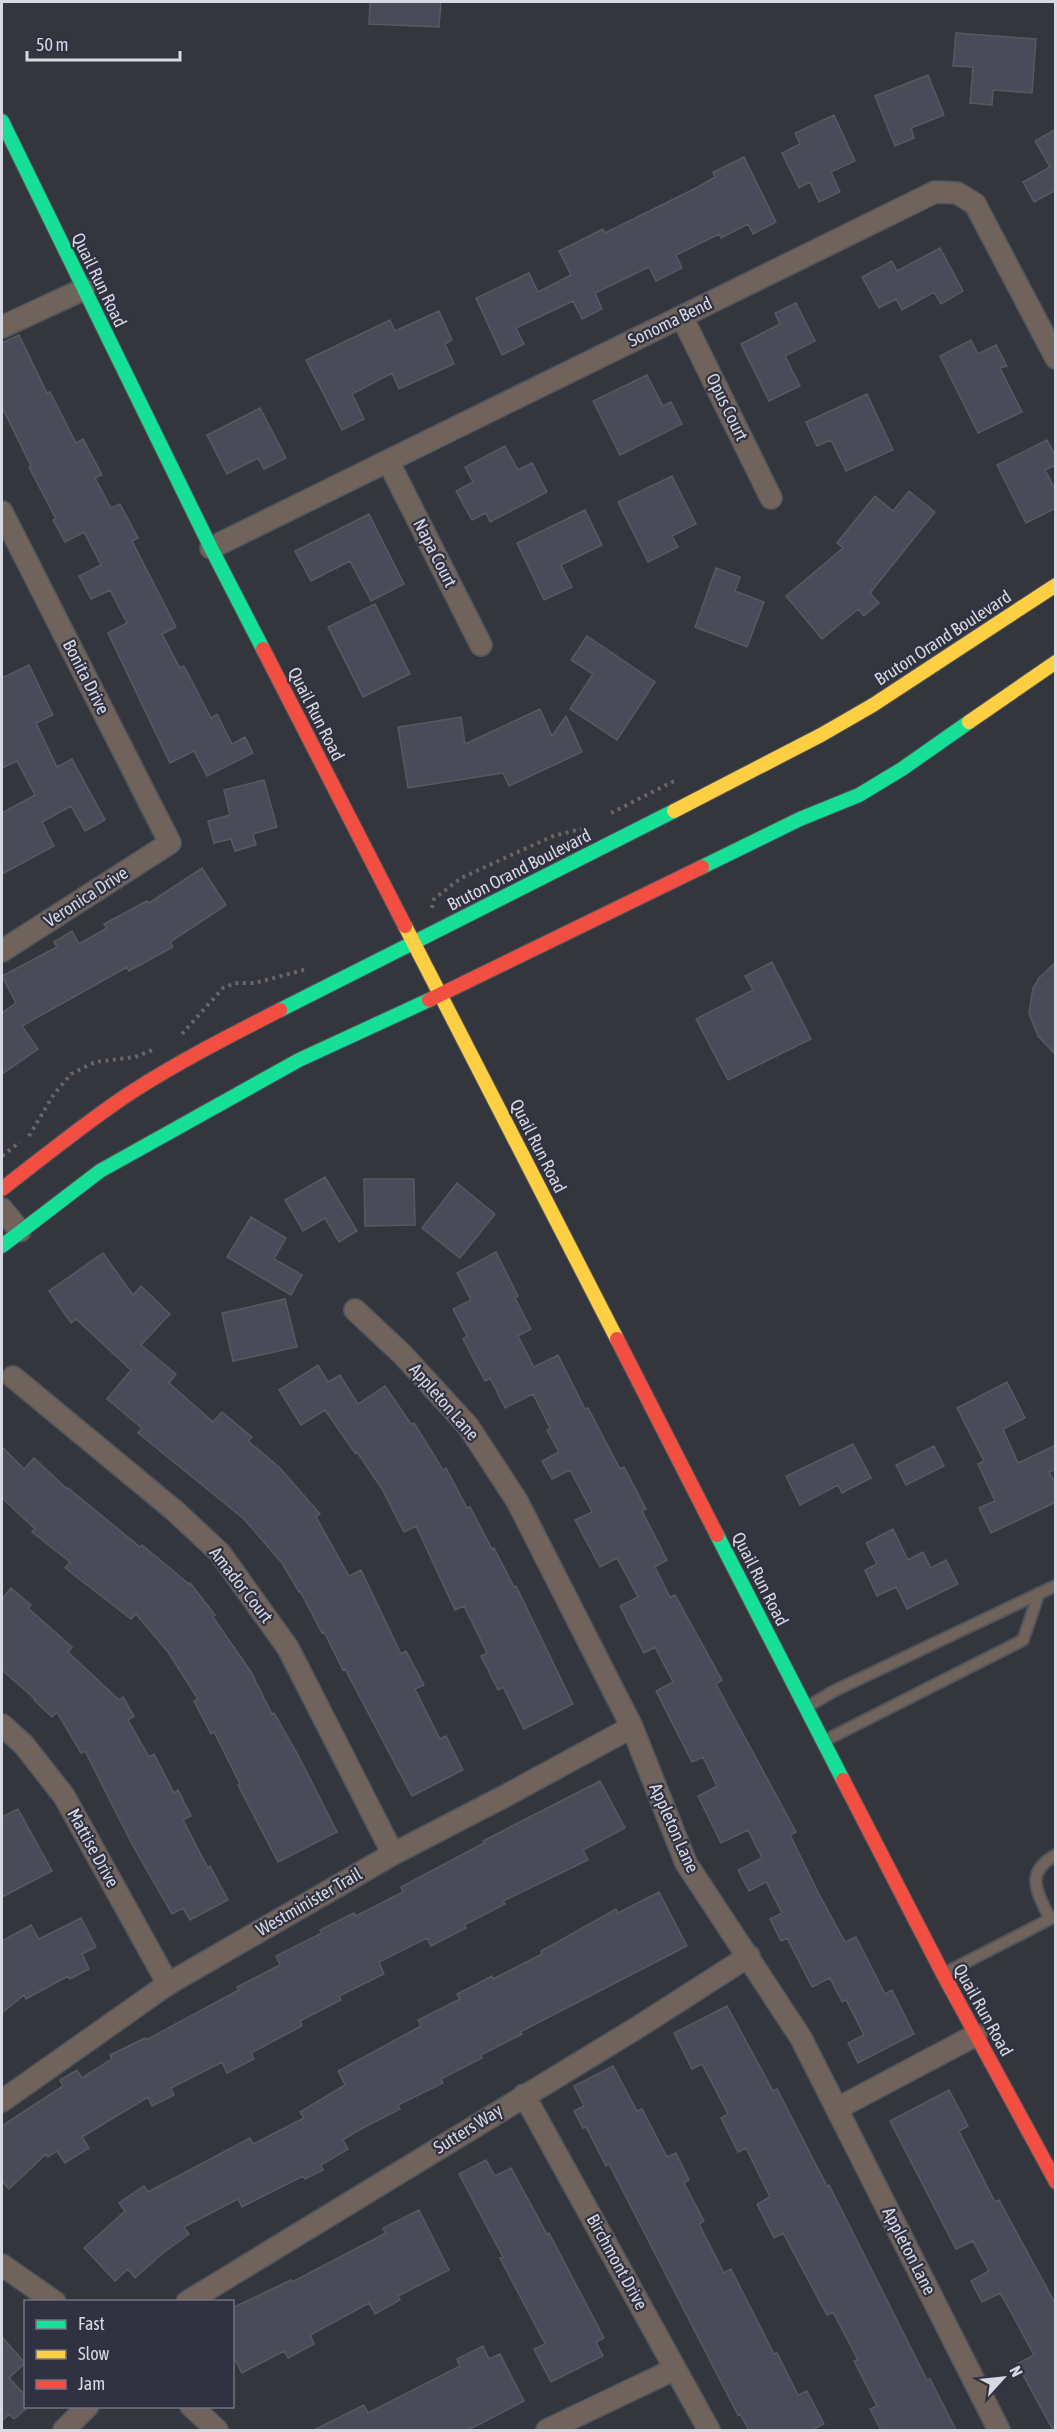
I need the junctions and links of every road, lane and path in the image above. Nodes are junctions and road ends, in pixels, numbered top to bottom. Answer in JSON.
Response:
{"nodes":[{"id":1,"x":2,"y":120,"type":"edge"},
{"id":2,"x":84,"y":289,"type":"junction"},
{"id":3,"x":682,"y":317,"type":"junction"},
{"id":4,"x":2,"y":327,"type":"edge"},
{"id":5,"x":1050,"y":336,"type":"edge"},
{"id":6,"x":1056,"y":358,"type":"edge"},
{"id":7,"x":388,"y":461,"type":"junction"},
{"id":8,"x":771,"y":498,"type":"dead end"},
{"id":9,"x":2,"y":512,"type":"edge"},
{"id":10,"x":211,"y":548,"type":"junction"},
{"id":11,"x":1056,"y":585,"type":"edge"},
{"id":12,"x":481,"y":645,"type":"dead end"},
{"id":13,"x":1056,"y":662,"type":"edge"},
{"id":14,"x":680,"y":778,"type":"dead end"},
{"id":15,"x":606,"y":816,"type":"dead end"},
{"id":16,"x":587,"y":828,"type":"dead end"},
{"id":17,"x":170,"y":843,"type":"joint"},
{"id":18,"x":405,"y":926,"type":"junction"},
{"id":19,"x":414,"y":945,"type":"junction"},
{"id":20,"x":2,"y":951,"type":"edge"},
{"id":21,"x":311,"y":967,"type":"dead end"},
{"id":22,"x":441,"y":995,"type":"junction"},
{"id":23,"x":180,"y":1035,"type":"dead end"},
{"id":24,"x":160,"y":1047,"type":"dead end"},
{"id":25,"x":2,"y":1156,"type":"edge"},
{"id":26,"x":2,"y":1190,"type":"edge"},
{"id":27,"x":2,"y":1209,"type":"edge"},
{"id":28,"x":20,"y":1231,"type":"junction"},
{"id":29,"x":2,"y":1246,"type":"edge"},
{"id":30,"x":355,"y":1310,"type":"dead end"},
{"id":31,"x":13,"y":1377,"type":"dead end"},
{"id":32,"x":1054,"y":1586,"type":"edge"},
{"id":33,"x":1039,"y":1593,"type":"junction"},
{"id":34,"x":806,"y":1708,"type":"junction"},
{"id":35,"x":2,"y":1725,"type":"edge"},
{"id":36,"x":632,"y":1727,"type":"junction"},
{"id":37,"x":823,"y":1742,"type":"junction"},
{"id":38,"x":393,"y":1854,"type":"junction"},
{"id":39,"x":1056,"y":1855,"type":"edge"},
{"id":40,"x":1053,"y":1917,"type":"edge"},
{"id":41,"x":749,"y":1956,"type":"junction"},
{"id":42,"x":943,"y":1974,"type":"junction"},
{"id":43,"x":168,"y":1984,"type":"junction"},
{"id":44,"x":976,"y":2035,"type":"junction"},
{"id":45,"x":524,"y":2095,"type":"junction"},
{"id":46,"x":2,"y":2101,"type":"edge"},
{"id":47,"x":838,"y":2108,"type":"junction"},
{"id":48,"x":1049,"y":2156,"type":"edge"},
{"id":49,"x":1056,"y":2182,"type":"edge"},
{"id":50,"x":2,"y":2265,"type":"edge"},
{"id":51,"x":54,"y":2300,"type":"edge"},
{"id":52,"x":190,"y":2300,"type":"edge"},
{"id":53,"x":675,"y":2369,"type":"junction"},
{"id":54,"x":86,"y":2408,"type":"edge"},
{"id":55,"x":193,"y":2408,"type":"edge"},
{"id":56,"x":64,"y":2430,"type":"edge"},
{"id":57,"x":217,"y":2430,"type":"edge"},
{"id":58,"x":547,"y":2430,"type":"edge"},
{"id":59,"x":709,"y":2430,"type":"edge"},
{"id":60,"x":999,"y":2430,"type":"edge"}],
"edges":[{"from":1,"to":2,"type":"main road","name":"Quail Run Road"},
{"from":2,"to":4,"type":"street"},
{"from":2,"to":10,"type":"main road","name":"Quail Run Road"},
{"from":3,"to":5,"type":"street","name":"Sonoma Bend"},
{"from":3,"to":7,"type":"street","name":"Sonoma Bend"},
{"from":3,"to":8,"type":"street","name":"Opus Court"},
{"from":5,"to":6,"type":"street","name":"Sonoma Bend"},
{"from":7,"to":10,"type":"street","name":"Sonoma Bend"},
{"from":7,"to":12,"type":"street","name":"Napa Court"},
{"from":9,"to":17,"type":"street","name":"Bonita Drive"},
{"from":10,"to":18,"type":"main road","name":"Quail Run Road"},
{"from":11,"to":19,"type":"main road","name":"Bruton Orand Boulevard"},
{"from":13,"to":22,"type":"main road"},
{"from":14,"to":15,"type":"path"},
{"from":16,"to":18,"type":"path"},
{"from":17,"to":20,"type":"street","name":"Veronica Drive"},
{"from":18,"to":19,"type":"main road","name":"Quail Run Road"},
{"from":19,"to":22,"type":"main road","name":"Quail Run Road"},
{"from":19,"to":26,"type":"main road","name":"Bruton Orand Boulevard"},
{"from":21,"to":23,"type":"path"},
{"from":22,"to":28,"type":"main road"},
{"from":22,"to":34,"type":"main road","name":"Quail Run Road"},
{"from":24,"to":25,"type":"path"},
{"from":27,"to":28,"type":"street"},
{"from":28,"to":29,"type":"main road"},
{"from":30,"to":36,"type":"street","name":"Appleton Lane"},
{"from":31,"to":38,"type":"street","name":"Amador Court"},
{"from":32,"to":33,"type":"lane"},
{"from":33,"to":34,"type":"lane"},
{"from":33,"to":37,"type":"lane"},
{"from":34,"to":37,"type":"main road","name":"Quail Run Road"},
{"from":35,"to":43,"type":"street","name":"Mattise Drive"},
{"from":36,"to":38,"type":"street","name":"Westminister Trail"},
{"from":36,"to":41,"type":"street","name":"Appleton Lane"},
{"from":37,"to":42,"type":"main road","name":"Quail Run Road"},
{"from":38,"to":43,"type":"street","name":"Westminister Trail"},
{"from":39,"to":40,"type":"lane"},
{"from":40,"to":42,"type":"lane"},
{"from":41,"to":45,"type":"street","name":"Sutters Way"},
{"from":41,"to":47,"type":"street","name":"Appleton Lane"},
{"from":42,"to":44,"type":"main road","name":"Quail Run Road"},
{"from":43,"to":46,"type":"street","name":"Westminister Trail"},
{"from":44,"to":47,"type":"street"},
{"from":44,"to":48,"type":"main road","name":"Quail Run Road"},
{"from":45,"to":52,"type":"street","name":"Sutters Way"},
{"from":45,"to":53,"type":"street","name":"Birchmont Drive"},
{"from":47,"to":60,"type":"street","name":"Appleton Lane"},
{"from":48,"to":49,"type":"main road","name":"Quail Run Road"},
{"from":50,"to":51,"type":"street"},
{"from":53,"to":58,"type":"street"},
{"from":53,"to":59,"type":"street","name":"Birchmont Drive"},
{"from":54,"to":56,"type":"street"},
{"from":55,"to":57,"type":"street"}]}
